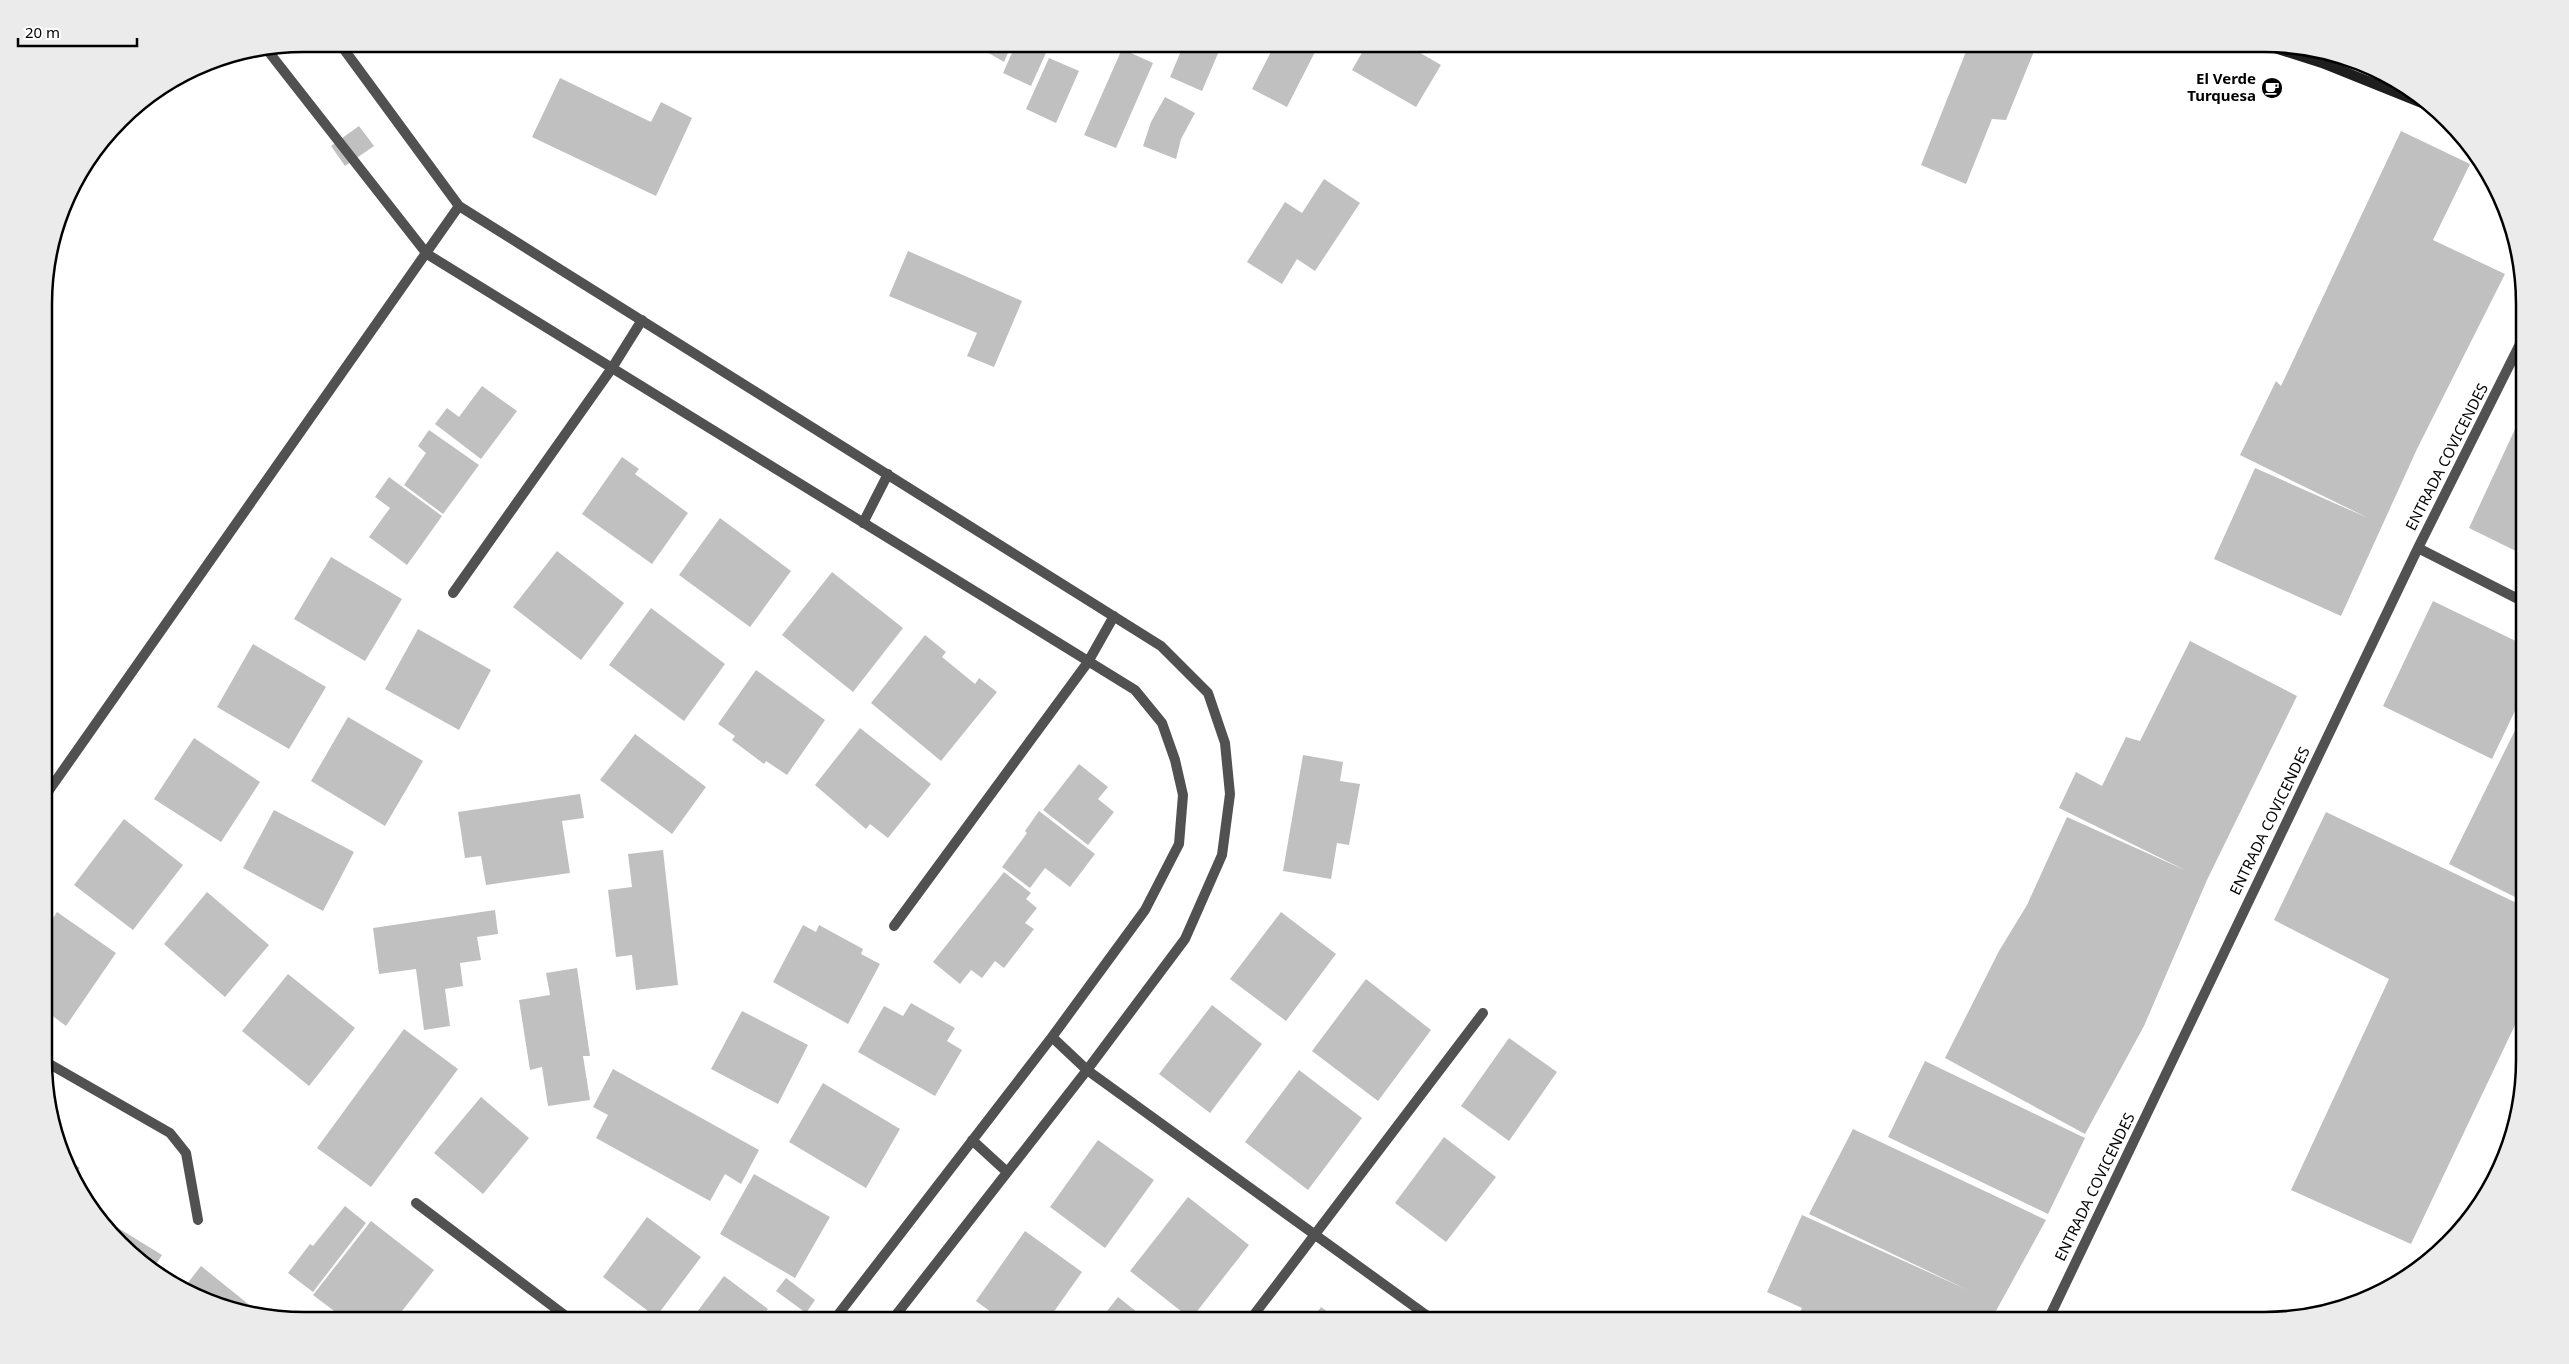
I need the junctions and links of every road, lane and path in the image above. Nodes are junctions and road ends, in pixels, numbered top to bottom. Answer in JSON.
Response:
{"nodes":[{"id":1,"x":346,"y":52,"type":"edge"},
{"id":2,"x":271,"y":55,"type":"edge"},
{"id":3,"x":2296,"y":55,"type":"edge"},
{"id":4,"x":2327,"y":60,"type":"edge"},
{"id":5,"x":2325,"y":64,"type":"junction"},
{"id":6,"x":2408,"y":97,"type":"edge"},
{"id":7,"x":459,"y":206,"type":"junction"},
{"id":8,"x":427,"y":254,"type":"junction"},
{"id":9,"x":642,"y":320,"type":"junction"},
{"id":10,"x":2516,"y":352,"type":"edge"},
{"id":11,"x":612,"y":368,"type":"junction"},
{"id":12,"x":888,"y":474,"type":"junction"},
{"id":13,"x":863,"y":523,"type":"junction"},
{"id":14,"x":2418,"y":548,"type":"junction"},
{"id":15,"x":453,"y":593,"type":"dead end"},
{"id":16,"x":2516,"y":598,"type":"edge"},
{"id":17,"x":1114,"y":616,"type":"junction"},
{"id":18,"x":1088,"y":662,"type":"junction"},
{"id":19,"x":52,"y":786,"type":"edge"},
{"id":20,"x":894,"y":926,"type":"dead end"},
{"id":21,"x":1483,"y":1013,"type":"dead end"},
{"id":22,"x":1052,"y":1037,"type":"junction"},
{"id":23,"x":52,"y":1066,"type":"edge"},
{"id":24,"x":1087,"y":1070,"type":"junction"},
{"id":25,"x":972,"y":1140,"type":"junction"},
{"id":26,"x":1007,"y":1172,"type":"junction"},
{"id":27,"x":416,"y":1203,"type":"dead end"},
{"id":28,"x":198,"y":1220,"type":"dead end"},
{"id":29,"x":1316,"y":1234,"type":"junction"},
{"id":30,"x":560,"y":1312,"type":"edge"},
{"id":31,"x":840,"y":1312,"type":"edge"},
{"id":32,"x":898,"y":1312,"type":"edge"},
{"id":33,"x":1256,"y":1312,"type":"edge"},
{"id":34,"x":1422,"y":1312,"type":"edge"},
{"id":35,"x":2052,"y":1312,"type":"edge"}],
"edges":[{"from":1,"to":7,"type":"street"},
{"from":2,"to":8,"type":"street"},
{"from":3,"to":5,"type":"street"},
{"from":4,"to":5,"type":"street"},
{"from":5,"to":6,"type":"street"},
{"from":7,"to":8,"type":"street"},
{"from":7,"to":9,"type":"street"},
{"from":8,"to":11,"type":"street"},
{"from":8,"to":19,"type":"street"},
{"from":9,"to":11,"type":"street"},
{"from":9,"to":12,"type":"street"},
{"from":10,"to":14,"type":"street","name":"ENTRADA COVICENDES"},
{"from":11,"to":13,"type":"street"},
{"from":11,"to":15,"type":"street"},
{"from":12,"to":13,"type":"street"},
{"from":12,"to":17,"type":"street"},
{"from":13,"to":18,"type":"street"},
{"from":14,"to":16,"type":"street"},
{"from":14,"to":35,"type":"street","name":"ENTRADA COVICENDES"},
{"from":17,"to":18,"type":"street"},
{"from":17,"to":24,"type":"street"},
{"from":18,"to":20,"type":"street"},
{"from":18,"to":22,"type":"street"},
{"from":21,"to":29,"type":"street"},
{"from":22,"to":24,"type":"street"},
{"from":22,"to":25,"type":"street"},
{"from":23,"to":28,"type":"street"},
{"from":24,"to":26,"type":"street"},
{"from":24,"to":29,"type":"street"},
{"from":25,"to":26,"type":"street"},
{"from":25,"to":31,"type":"street"},
{"from":26,"to":32,"type":"street"},
{"from":27,"to":30,"type":"street"},
{"from":29,"to":33,"type":"street"},
{"from":29,"to":34,"type":"street"}]}
